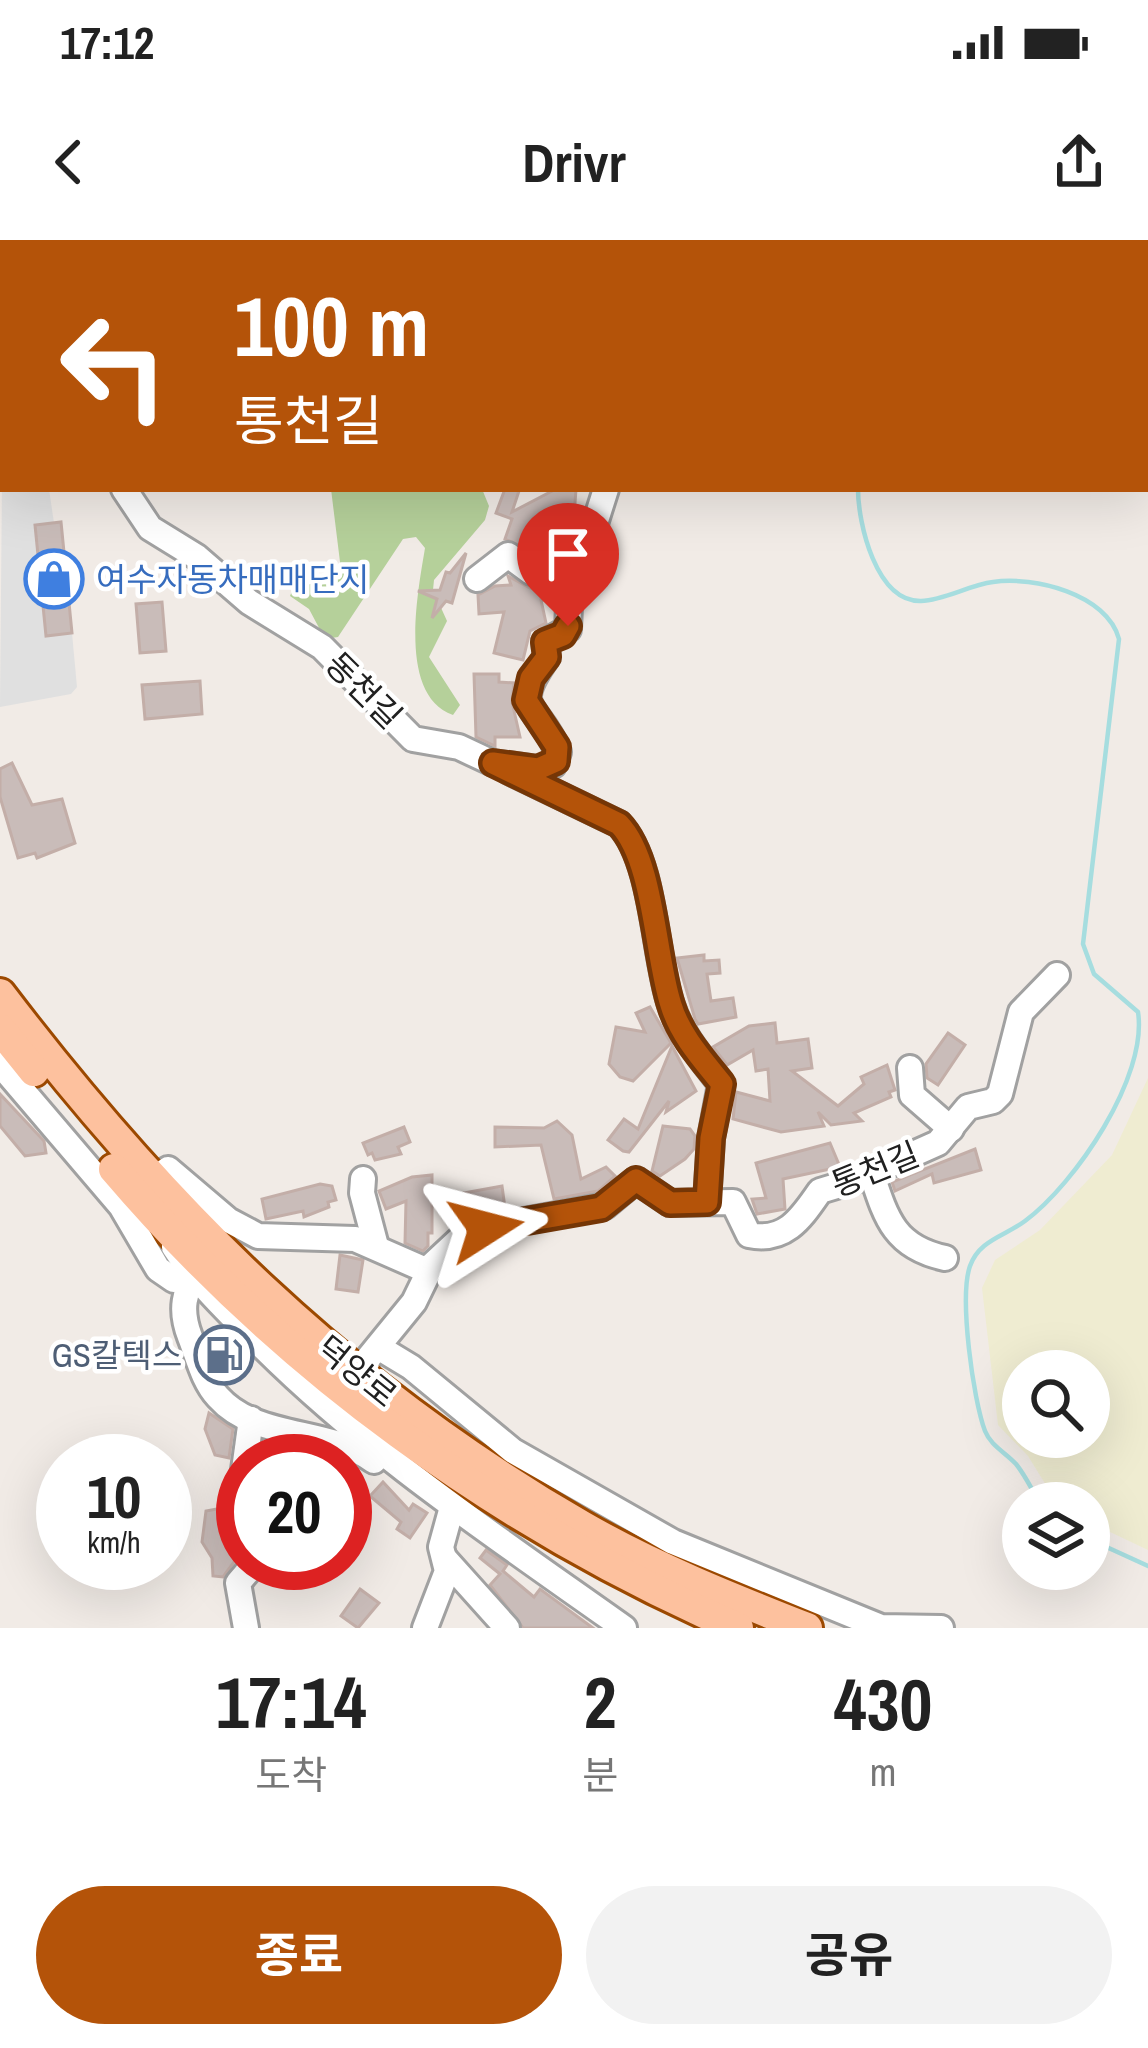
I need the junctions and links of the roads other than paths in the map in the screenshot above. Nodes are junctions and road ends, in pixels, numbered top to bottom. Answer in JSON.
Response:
{"nodes":[{"id":1,"x":126,"y":492,"type":"edge"},
{"id":2,"x":605,"y":492,"type":"edge"},
{"id":3,"x":569,"y":571,"type":"junction"},
{"id":4,"x":477,"y":579,"type":"dead end"},
{"id":5,"x":493,"y":763,"type":"junction"},
{"id":6,"x":1057,"y":975,"type":"dead end"},
{"id":7,"x":0,"y":994,"type":"edge"},
{"id":8,"x":0,"y":1029,"type":"edge"},
{"id":9,"x":0,"y":1064,"type":"edge"},
{"id":10,"x":910,"y":1068,"type":"dead end"},
{"id":11,"x":951,"y":1129,"type":"junction"},
{"id":12,"x":872,"y":1172,"type":"junction"},
{"id":13,"x":363,"y":1179,"type":"dead end"},
{"id":14,"x":152,"y":1181,"type":"junction"},
{"id":15,"x":707,"y":1202,"type":"junction"},
{"id":16,"x":376,"y":1246,"type":"junction"},
{"id":17,"x":945,"y":1258,"type":"dead end"},
{"id":18,"x":428,"y":1271,"type":"junction"},
{"id":19,"x":198,"y":1272,"type":"junction"},
{"id":20,"x":378,"y":1347,"type":"junction"},
{"id":21,"x":350,"y":1381,"type":"junction"},
{"id":22,"x":251,"y":1419,"type":"junction"},
{"id":23,"x":249,"y":1434,"type":"edge"},
{"id":24,"x":452,"y":1507,"type":"junction"},
{"id":25,"x":446,"y":1560,"type":"junction"},
{"id":26,"x":239,"y":1590,"type":"edge"},
{"id":27,"x":493,"y":1625,"type":"edge"},
{"id":28,"x":621,"y":1627,"type":"edge"},
{"id":29,"x":246,"y":1628,"type":"edge"},
{"id":30,"x":425,"y":1628,"type":"edge"},
{"id":31,"x":737,"y":1628,"type":"edge"},
{"id":32,"x":807,"y":1628,"type":"edge"},
{"id":33,"x":881,"y":1628,"type":"edge"},
{"id":34,"x":940,"y":1628,"type":"edge"}],
"edges":[{"from":1,"to":5,"type":"street","name":"동천길"},
{"from":2,"to":3,"type":"street","name":"동천길"},
{"from":3,"to":4,"type":"street"},
{"from":3,"to":5,"type":"street","name":"동천길"},
{"from":5,"to":15,"type":"street"},
{"from":6,"to":11,"type":"street","name":"통천길"},
{"from":7,"to":14,"type":"main road","name":"덕양로"},
{"from":8,"to":19,"type":"main road","name":"덕양로"},
{"from":9,"to":19,"type":"street","name":"덕양로"},
{"from":10,"to":11,"type":"street"},
{"from":11,"to":12,"type":"street","name":"통천길"},
{"from":12,"to":15,"type":"street","name":"통천길"},
{"from":12,"to":17,"type":"street"},
{"from":13,"to":16,"type":"street"},
{"from":14,"to":16,"type":"street"},
{"from":14,"to":21,"type":"main road","name":"덕양로"},
{"from":15,"to":18,"type":"street","name":"통천길"},
{"from":16,"to":18,"type":"street"},
{"from":18,"to":20,"type":"street","name":"통천길"},
{"from":19,"to":21,"type":"main road","name":"덕양로"},
{"from":19,"to":22,"type":"street"},
{"from":19,"to":24,"type":"street","name":"덕양로"},
{"from":20,"to":21,"type":"street","name":"통천길"},
{"from":20,"to":33,"type":"street"},
{"from":21,"to":31,"type":"main road","name":"덕양로"},
{"from":21,"to":32,"type":"main road","name":"덕양로"},
{"from":22,"to":23,"type":"street"},
{"from":22,"to":24,"type":"street"},
{"from":24,"to":25,"type":"street"},
{"from":24,"to":28,"type":"street","name":"덕양로"},
{"from":25,"to":27,"type":"street"},
{"from":25,"to":30,"type":"street"},
{"from":26,"to":29,"type":"street"},
{"from":33,"to":34,"type":"street"}]}
